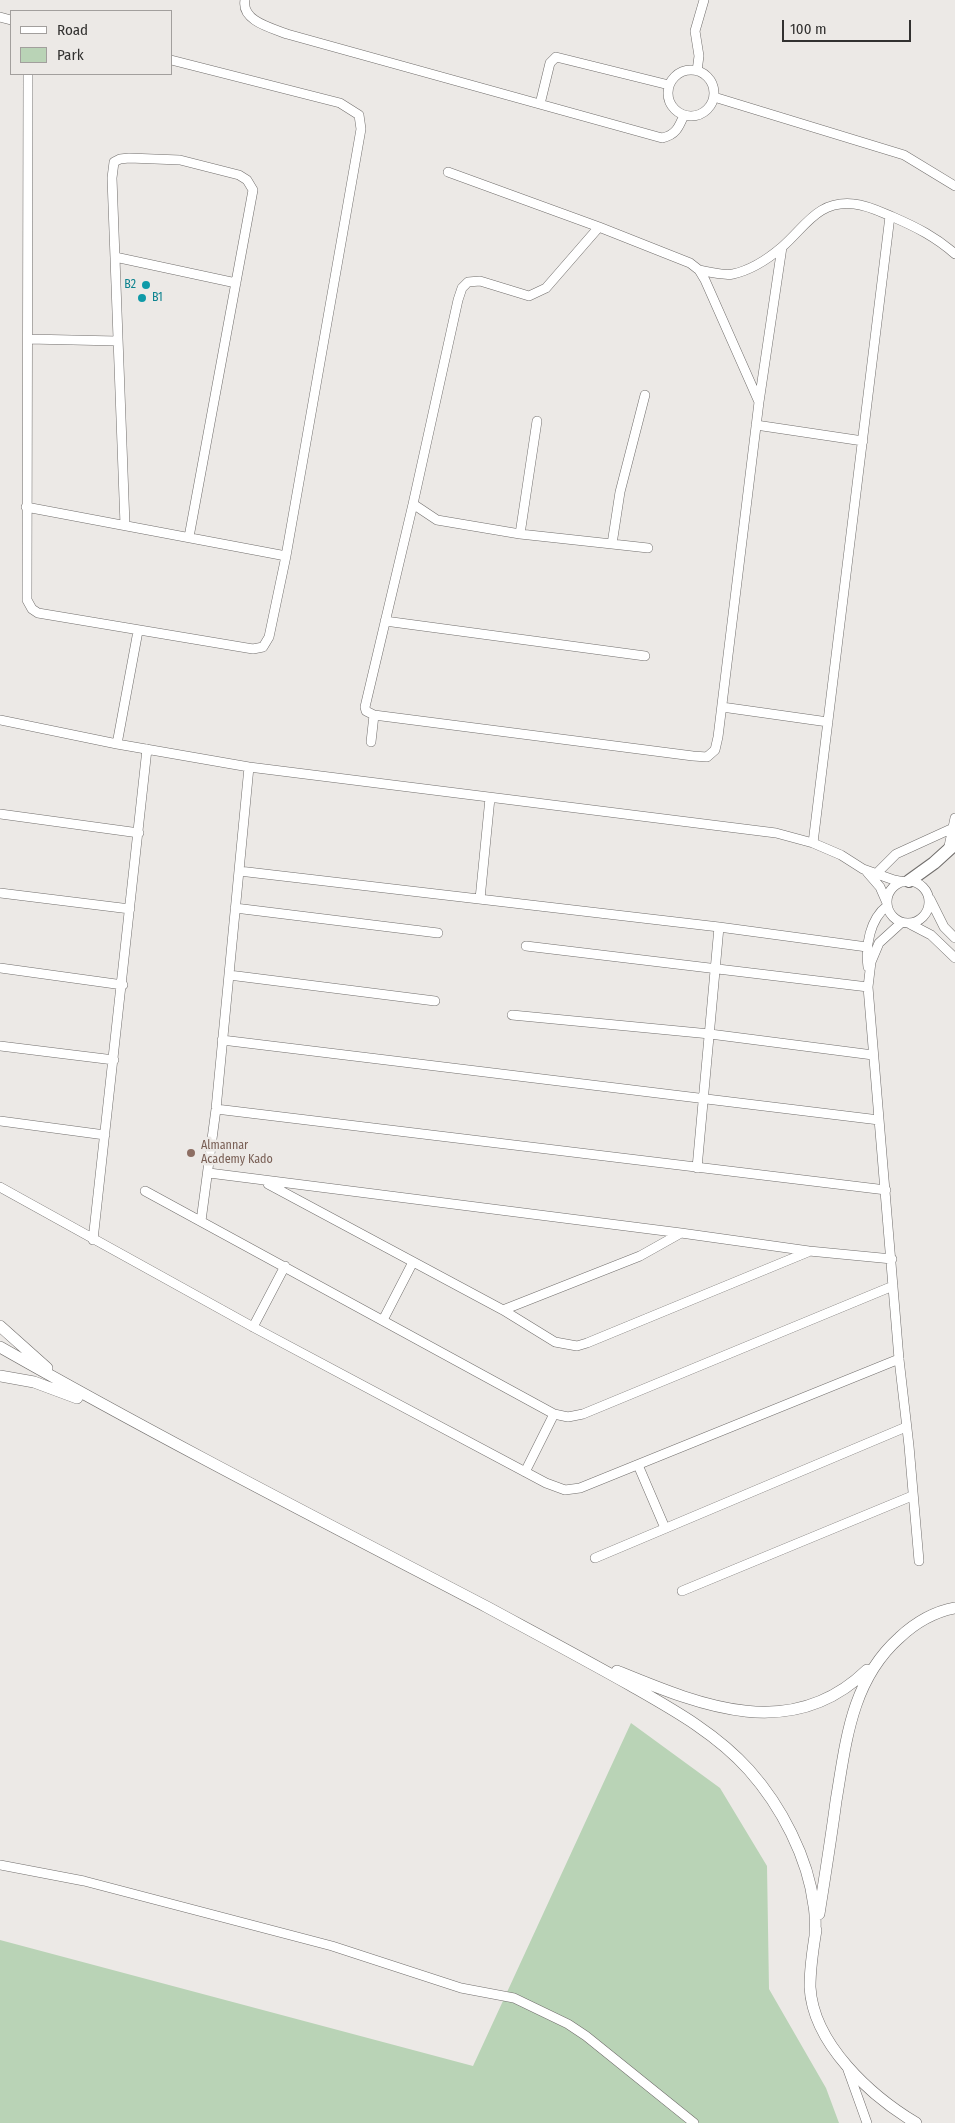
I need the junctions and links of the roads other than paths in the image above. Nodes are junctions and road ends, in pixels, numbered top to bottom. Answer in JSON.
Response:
{"nodes":[{"id":1,"x":245,"y":0,"type":"edge"},
{"id":2,"x":704,"y":0,"type":"edge"},
{"id":3,"x":172,"y":60,"type":"edge"},
{"id":4,"x":697,"y":70,"type":"junction"},
{"id":5,"x":28,"y":75,"type":"edge"},
{"id":6,"x":669,"y":85,"type":"junction"},
{"id":7,"x":714,"y":97,"type":"junction"},
{"id":8,"x":540,"y":104,"type":"junction"},
{"id":9,"x":684,"y":115,"type":"junction"},
{"id":10,"x":448,"y":172,"type":"dead end"},
{"id":11,"x":955,"y":186,"type":"edge"},
{"id":12,"x":890,"y":216,"type":"junction"},
{"id":13,"x":598,"y":227,"type":"junction"},
{"id":14,"x":782,"y":247,"type":"junction"},
{"id":15,"x":955,"y":254,"type":"edge"},
{"id":16,"x":115,"y":257,"type":"junction"},
{"id":17,"x":699,"y":270,"type":"junction"},
{"id":18,"x":236,"y":283,"type":"junction"},
{"id":19,"x":28,"y":339,"type":"junction"},
{"id":20,"x":117,"y":341,"type":"junction"},
{"id":21,"x":645,"y":395,"type":"dead end"},
{"id":22,"x":759,"y":402,"type":"junction"},
{"id":23,"x":536,"y":420,"type":"dead end"},
{"id":24,"x":756,"y":425,"type":"junction"},
{"id":25,"x":863,"y":441,"type":"junction"},
{"id":26,"x":413,"y":504,"type":"junction"},
{"id":27,"x":26,"y":507,"type":"junction"},
{"id":28,"x":125,"y":525,"type":"junction"},
{"id":29,"x":520,"y":534,"type":"junction"},
{"id":30,"x":189,"y":537,"type":"junction"},
{"id":31,"x":612,"y":544,"type":"junction"},
{"id":32,"x":648,"y":548,"type":"dead end"},
{"id":33,"x":286,"y":556,"type":"junction"},
{"id":34,"x":385,"y":621,"type":"junction"},
{"id":35,"x":138,"y":631,"type":"junction"},
{"id":36,"x":645,"y":656,"type":"dead end"},
{"id":37,"x":722,"y":707,"type":"junction"},
{"id":38,"x":374,"y":715,"type":"junction"},
{"id":39,"x":0,"y":720,"type":"edge"},
{"id":40,"x":828,"y":722,"type":"junction"},
{"id":41,"x":371,"y":742,"type":"dead end"},
{"id":42,"x":117,"y":744,"type":"junction"},
{"id":43,"x":148,"y":749,"type":"junction"},
{"id":44,"x":249,"y":767,"type":"junction"},
{"id":45,"x":490,"y":798,"type":"junction"},
{"id":46,"x":0,"y":814,"type":"edge"},
{"id":47,"x":955,"y":818,"type":"edge"},
{"id":48,"x":952,"y":828,"type":"junction"},
{"id":49,"x":139,"y":833,"type":"junction"},
{"id":50,"x":813,"y":843,"type":"junction"},
{"id":51,"x":952,"y":847,"type":"edge"},
{"id":52,"x":863,"y":868,"type":"junction"},
{"id":53,"x":239,"y":871,"type":"junction"},
{"id":54,"x":876,"y":874,"type":"junction"},
{"id":55,"x":907,"y":881,"type":"junction"},
{"id":56,"x":0,"y":893,"type":"edge"},
{"id":57,"x":929,"y":897,"type":"junction"},
{"id":58,"x":480,"y":899,"type":"junction"},
{"id":59,"x":887,"y":905,"type":"junction"},
{"id":60,"x":235,"y":908,"type":"junction"},
{"id":61,"x":130,"y":909,"type":"junction"},
{"id":62,"x":905,"y":923,"type":"junction"},
{"id":63,"x":719,"y":927,"type":"junction"},
{"id":64,"x":438,"y":933,"type":"dead end"},
{"id":65,"x":955,"y":938,"type":"edge"},
{"id":66,"x":526,"y":946,"type":"dead end"},
{"id":67,"x":867,"y":947,"type":"junction"},
{"id":68,"x":955,"y":958,"type":"edge"},
{"id":69,"x":0,"y":968,"type":"edge"},
{"id":70,"x":716,"y":968,"type":"junction"},
{"id":71,"x":869,"y":974,"type":"junction"},
{"id":72,"x":229,"y":975,"type":"junction"},
{"id":73,"x":123,"y":984,"type":"junction"},
{"id":74,"x":868,"y":987,"type":"junction"},
{"id":75,"x":435,"y":1001,"type":"dead end"},
{"id":76,"x":512,"y":1015,"type":"dead end"},
{"id":77,"x":710,"y":1034,"type":"junction"},
{"id":78,"x":222,"y":1040,"type":"junction"},
{"id":79,"x":0,"y":1046,"type":"edge"},
{"id":80,"x":873,"y":1055,"type":"junction"},
{"id":81,"x":114,"y":1060,"type":"junction"},
{"id":82,"x":704,"y":1100,"type":"junction"},
{"id":83,"x":216,"y":1109,"type":"junction"},
{"id":84,"x":879,"y":1120,"type":"junction"},
{"id":85,"x":0,"y":1121,"type":"edge"},
{"id":86,"x":105,"y":1135,"type":"junction"},
{"id":87,"x":697,"y":1168,"type":"junction"},
{"id":88,"x":209,"y":1173,"type":"junction"},
{"id":89,"x":264,"y":1182,"type":"junction"},
{"id":90,"x":0,"y":1187,"type":"edge"},
{"id":91,"x":145,"y":1190,"type":"dead end"},
{"id":92,"x":886,"y":1190,"type":"junction"},
{"id":93,"x":202,"y":1221,"type":"junction"},
{"id":94,"x":681,"y":1233,"type":"junction"},
{"id":95,"x":93,"y":1240,"type":"junction"},
{"id":96,"x":809,"y":1251,"type":"junction"},
{"id":97,"x":892,"y":1259,"type":"junction"},
{"id":98,"x":413,"y":1262,"type":"junction"},
{"id":99,"x":285,"y":1266,"type":"junction"},
{"id":100,"x":893,"y":1286,"type":"junction"},
{"id":101,"x":503,"y":1310,"type":"junction"},
{"id":102,"x":383,"y":1320,"type":"junction"},
{"id":103,"x":0,"y":1326,"type":"edge"},
{"id":104,"x":253,"y":1327,"type":"junction"},
{"id":105,"x":0,"y":1347,"type":"edge"},
{"id":106,"x":899,"y":1359,"type":"junction"},
{"id":107,"x":0,"y":1376,"type":"edge"},
{"id":108,"x":65,"y":1384,"type":"junction"},
{"id":109,"x":554,"y":1414,"type":"junction"},
{"id":110,"x":129,"y":1419,"type":"junction"},
{"id":111,"x":906,"y":1427,"type":"junction"},
{"id":112,"x":638,"y":1465,"type":"junction"},
{"id":113,"x":526,"y":1472,"type":"junction"},
{"id":114,"x":912,"y":1496,"type":"junction"},
{"id":115,"x":665,"y":1528,"type":"junction"},
{"id":116,"x":595,"y":1558,"type":"dead end"},
{"id":117,"x":919,"y":1561,"type":"dead end"},
{"id":118,"x":682,"y":1591,"type":"dead end"},
{"id":119,"x":955,"y":1608,"type":"edge"},
{"id":120,"x":575,"y":1654,"type":"junction"},
{"id":121,"x":878,"y":1660,"type":"junction"},
{"id":122,"x":0,"y":1865,"type":"edge"},
{"id":123,"x":815,"y":1937,"type":"junction"},
{"id":124,"x":846,"y":2065,"type":"junction"},
{"id":125,"x":694,"y":2123,"type":"edge"},
{"id":126,"x":867,"y":2123,"type":"edge"},
{"id":127,"x":916,"y":2123,"type":"edge"}],
"edges":[{"from":1,"to":8,"type":"street"},
{"from":2,"to":4,"type":"street"},
{"from":3,"to":33,"type":"street"},
{"from":4,"to":6,"type":"street"},
{"from":4,"to":7,"type":"street"},
{"from":5,"to":19,"type":"street"},
{"from":6,"to":8,"type":"street"},
{"from":6,"to":9,"type":"street"},
{"from":7,"to":9,"type":"street"},
{"from":7,"to":11,"type":"street"},
{"from":8,"to":9,"type":"street"},
{"from":10,"to":13,"type":"street"},
{"from":12,"to":14,"type":"street"},
{"from":12,"to":15,"type":"street"},
{"from":12,"to":25,"type":"street"},
{"from":13,"to":17,"type":"street"},
{"from":13,"to":26,"type":"street"},
{"from":14,"to":17,"type":"street"},
{"from":14,"to":22,"type":"street"},
{"from":16,"to":18,"type":"street"},
{"from":16,"to":18,"type":"street"},
{"from":16,"to":20,"type":"street"},
{"from":17,"to":22,"type":"street"},
{"from":18,"to":30,"type":"street"},
{"from":19,"to":20,"type":"street"},
{"from":19,"to":27,"type":"street"},
{"from":20,"to":28,"type":"street"},
{"from":21,"to":31,"type":"street"},
{"from":22,"to":24,"type":"street"},
{"from":23,"to":29,"type":"street"},
{"from":24,"to":25,"type":"street"},
{"from":24,"to":37,"type":"street"},
{"from":25,"to":40,"type":"street"},
{"from":26,"to":29,"type":"street"},
{"from":26,"to":34,"type":"street"},
{"from":27,"to":28,"type":"street"},
{"from":27,"to":35,"type":"street"},
{"from":28,"to":30,"type":"street"},
{"from":29,"to":31,"type":"street"},
{"from":30,"to":33,"type":"street"},
{"from":31,"to":32,"type":"street"},
{"from":33,"to":35,"type":"street"},
{"from":34,"to":36,"type":"street"},
{"from":34,"to":38,"type":"street"},
{"from":35,"to":42,"type":"street"},
{"from":37,"to":38,"type":"street"},
{"from":37,"to":40,"type":"street"},
{"from":38,"to":41,"type":"street"},
{"from":39,"to":42,"type":"street"},
{"from":40,"to":50,"type":"street"},
{"from":42,"to":43,"type":"street"},
{"from":43,"to":44,"type":"street"},
{"from":43,"to":49,"type":"street"},
{"from":44,"to":45,"type":"street"},
{"from":44,"to":53,"type":"street"},
{"from":45,"to":50,"type":"street"},
{"from":45,"to":58,"type":"street"},
{"from":46,"to":49,"type":"street"},
{"from":47,"to":48,"type":"street"},
{"from":48,"to":51,"type":"street"},
{"from":48,"to":54,"type":"street"},
{"from":49,"to":61,"type":"street"},
{"from":50,"to":52,"type":"street"},
{"from":51,"to":55,"type":"highway"},
{"from":52,"to":54,"type":"street"},
{"from":52,"to":59,"type":"street"},
{"from":53,"to":58,"type":"street"},
{"from":53,"to":60,"type":"street"},
{"from":54,"to":55,"type":"street"},
{"from":55,"to":57,"type":"street"},
{"from":55,"to":59,"type":"street"},
{"from":56,"to":61,"type":"street"},
{"from":57,"to":62,"type":"street"},
{"from":57,"to":65,"type":"street"},
{"from":58,"to":63,"type":"street"},
{"from":59,"to":62,"type":"street"},
{"from":59,"to":67,"type":"street"},
{"from":60,"to":64,"type":"street"},
{"from":60,"to":72,"type":"street"},
{"from":61,"to":73,"type":"street"},
{"from":62,"to":68,"type":"street"},
{"from":62,"to":71,"type":"street"},
{"from":63,"to":67,"type":"street"},
{"from":63,"to":70,"type":"street"},
{"from":66,"to":70,"type":"street"},
{"from":67,"to":71,"type":"street"},
{"from":69,"to":73,"type":"street"},
{"from":70,"to":74,"type":"street"},
{"from":70,"to":77,"type":"street"},
{"from":71,"to":74,"type":"street"},
{"from":72,"to":75,"type":"street"},
{"from":72,"to":78,"type":"street"},
{"from":73,"to":81,"type":"street"},
{"from":74,"to":80,"type":"street"},
{"from":76,"to":77,"type":"street"},
{"from":77,"to":80,"type":"street"},
{"from":77,"to":82,"type":"street"},
{"from":78,"to":82,"type":"street"},
{"from":78,"to":83,"type":"street"},
{"from":79,"to":81,"type":"street"},
{"from":80,"to":84,"type":"street"},
{"from":81,"to":86,"type":"street"},
{"from":82,"to":84,"type":"street"},
{"from":82,"to":87,"type":"street"},
{"from":83,"to":87,"type":"street"},
{"from":83,"to":88,"type":"street"},
{"from":84,"to":92,"type":"street"},
{"from":85,"to":86,"type":"street"},
{"from":86,"to":95,"type":"street"},
{"from":87,"to":92,"type":"street"},
{"from":88,"to":89,"type":"street"},
{"from":88,"to":93,"type":"street"},
{"from":89,"to":94,"type":"street"},
{"from":89,"to":98,"type":"street"},
{"from":90,"to":95,"type":"street"},
{"from":91,"to":93,"type":"street"},
{"from":92,"to":97,"type":"street"},
{"from":93,"to":99,"type":"street"},
{"from":94,"to":96,"type":"street"},
{"from":94,"to":101,"type":"street"},
{"from":95,"to":104,"type":"street"},
{"from":96,"to":97,"type":"street"},
{"from":96,"to":101,"type":"street"},
{"from":97,"to":100,"type":"street"},
{"from":98,"to":101,"type":"street"},
{"from":98,"to":102,"type":"street"},
{"from":99,"to":102,"type":"street"},
{"from":99,"to":104,"type":"street"},
{"from":100,"to":106,"type":"street"},
{"from":100,"to":109,"type":"street"},
{"from":102,"to":109,"type":"street"},
{"from":103,"to":108,"type":"main road"},
{"from":104,"to":113,"type":"street"},
{"from":105,"to":108,"type":"main road"},
{"from":106,"to":111,"type":"street"},
{"from":106,"to":112,"type":"street"},
{"from":107,"to":110,"type":"main road"},
{"from":108,"to":110,"type":"main road"},
{"from":109,"to":113,"type":"street"},
{"from":110,"to":120,"type":"main road"},
{"from":111,"to":114,"type":"street"},
{"from":111,"to":115,"type":"street"},
{"from":112,"to":113,"type":"street"},
{"from":112,"to":115,"type":"street"},
{"from":114,"to":117,"type":"street"},
{"from":114,"to":118,"type":"street"},
{"from":115,"to":116,"type":"street"},
{"from":119,"to":121,"type":"main road"},
{"from":120,"to":121,"type":"main road"},
{"from":120,"to":123,"type":"main road"},
{"from":121,"to":123,"type":"main road"},
{"from":122,"to":125,"type":"street"},
{"from":123,"to":124,"type":"main road"},
{"from":124,"to":126,"type":"street"},
{"from":124,"to":127,"type":"main road"}]}
